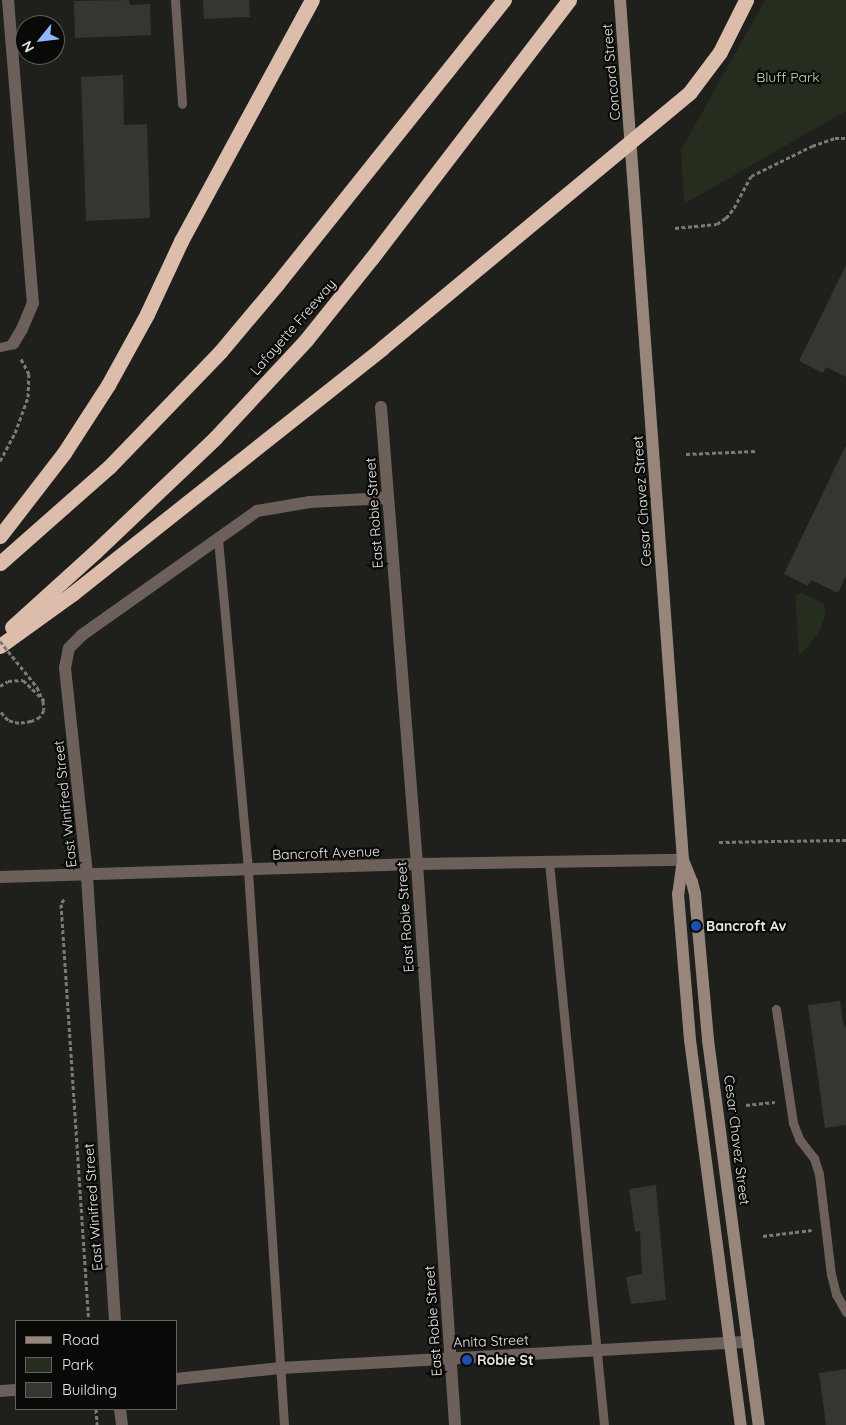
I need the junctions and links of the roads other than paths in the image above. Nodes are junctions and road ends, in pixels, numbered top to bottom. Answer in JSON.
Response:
{"nodes":[{"id":1,"x":8,"y":0,"type":"edge"},
{"id":2,"x":175,"y":0,"type":"edge"},
{"id":3,"x":312,"y":0,"type":"edge"},
{"id":4,"x":504,"y":0,"type":"edge"},
{"id":5,"x":569,"y":0,"type":"edge"},
{"id":6,"x":620,"y":0,"type":"edge"},
{"id":7,"x":746,"y":0,"type":"edge"},
{"id":8,"x":182,"y":104,"type":"dead end"},
{"id":9,"x":632,"y":141,"type":"junction"},
{"id":10,"x":6,"y":346,"type":"edge"},
{"id":11,"x":381,"y":407,"type":"dead end"},
{"id":12,"x":387,"y":498,"type":"junction"},
{"id":13,"x":0,"y":536,"type":"edge"},
{"id":14,"x":218,"y":540,"type":"junction"},
{"id":15,"x":0,"y":563,"type":"edge"},
{"id":16,"x":0,"y":640,"type":"edge"},
{"id":17,"x":0,"y":646,"type":"edge"},
{"id":18,"x":683,"y":860,"type":"junction"},
{"id":19,"x":549,"y":862,"type":"junction"},
{"id":20,"x":417,"y":864,"type":"junction"},
{"id":21,"x":248,"y":871,"type":"junction"},
{"id":22,"x":87,"y":874,"type":"junction"},
{"id":23,"x":0,"y":877,"type":"edge"},
{"id":24,"x":776,"y":1009,"type":"dead end"},
{"id":25,"x":846,"y":1312,"type":"edge"},
{"id":26,"x":115,"y":1320,"type":"edge"},
{"id":27,"x":748,"y":1342,"type":"junction"},
{"id":28,"x":730,"y":1343,"type":"junction"},
{"id":29,"x":598,"y":1351,"type":"junction"},
{"id":30,"x":451,"y":1357,"type":"junction"},
{"id":31,"x":280,"y":1368,"type":"junction"},
{"id":32,"x":178,"y":1379,"type":"edge"},
{"id":33,"x":15,"y":1390,"type":"edge"},
{"id":34,"x":0,"y":1391,"type":"edge"},
{"id":35,"x":120,"y":1410,"type":"edge"},
{"id":36,"x":122,"y":1425,"type":"edge"},
{"id":37,"x":284,"y":1425,"type":"edge"},
{"id":38,"x":455,"y":1425,"type":"edge"},
{"id":39,"x":604,"y":1425,"type":"edge"},
{"id":40,"x":741,"y":1425,"type":"edge"},
{"id":41,"x":759,"y":1425,"type":"edge"}],
"edges":[{"from":1,"to":10,"type":"street"},
{"from":2,"to":8,"type":"lane"},
{"from":3,"to":13,"type":"highway"},
{"from":4,"to":15,"type":"highway"},
{"from":5,"to":16,"type":"highway","name":"Lafayette Freeway"},
{"from":6,"to":9,"type":"main road","name":"Concord Street"},
{"from":7,"to":9,"type":"highway"},
{"from":9,"to":17,"type":"highway"},
{"from":9,"to":18,"type":"main road","name":"Cesar Chavez Street"},
{"from":11,"to":12,"type":"street","name":"East Robie Street"},
{"from":12,"to":14,"type":"street","name":"East Winifred Street"},
{"from":12,"to":20,"type":"street","name":"East Robie Street"},
{"from":14,"to":21,"type":"lane"},
{"from":14,"to":22,"type":"street","name":"East Winifred Street"},
{"from":18,"to":19,"type":"street","name":"Bancroft Avenue"},
{"from":18,"to":27,"type":"main road","name":"Cesar Chavez Street"},
{"from":18,"to":28,"type":"main road","name":"Cesar Chavez Street"},
{"from":19,"to":20,"type":"street","name":"Bancroft Avenue"},
{"from":19,"to":29,"type":"lane"},
{"from":20,"to":21,"type":"street","name":"Bancroft Avenue"},
{"from":20,"to":30,"type":"street","name":"East Robie Street"},
{"from":21,"to":22,"type":"street","name":"Bancroft Avenue"},
{"from":21,"to":31,"type":"lane"},
{"from":22,"to":23,"type":"street","name":"Bancroft Avenue"},
{"from":22,"to":26,"type":"street","name":"East Winifred Street"},
{"from":24,"to":25,"type":"lane"},
{"from":27,"to":28,"type":"street","name":"Anita Street"},
{"from":27,"to":41,"type":"main road","name":"Cesar Chavez Street"},
{"from":28,"to":29,"type":"street","name":"Anita Street"},
{"from":28,"to":40,"type":"main road","name":"Cesar Chavez Street"},
{"from":29,"to":30,"type":"street","name":"Anita Street"},
{"from":29,"to":39,"type":"lane"},
{"from":30,"to":31,"type":"street","name":"Anita Street"},
{"from":30,"to":38,"type":"street","name":"East Robie Street"},
{"from":31,"to":32,"type":"street","name":"Anita Street"},
{"from":31,"to":37,"type":"lane"},
{"from":33,"to":34,"type":"street"},
{"from":35,"to":36,"type":"street"}]}
